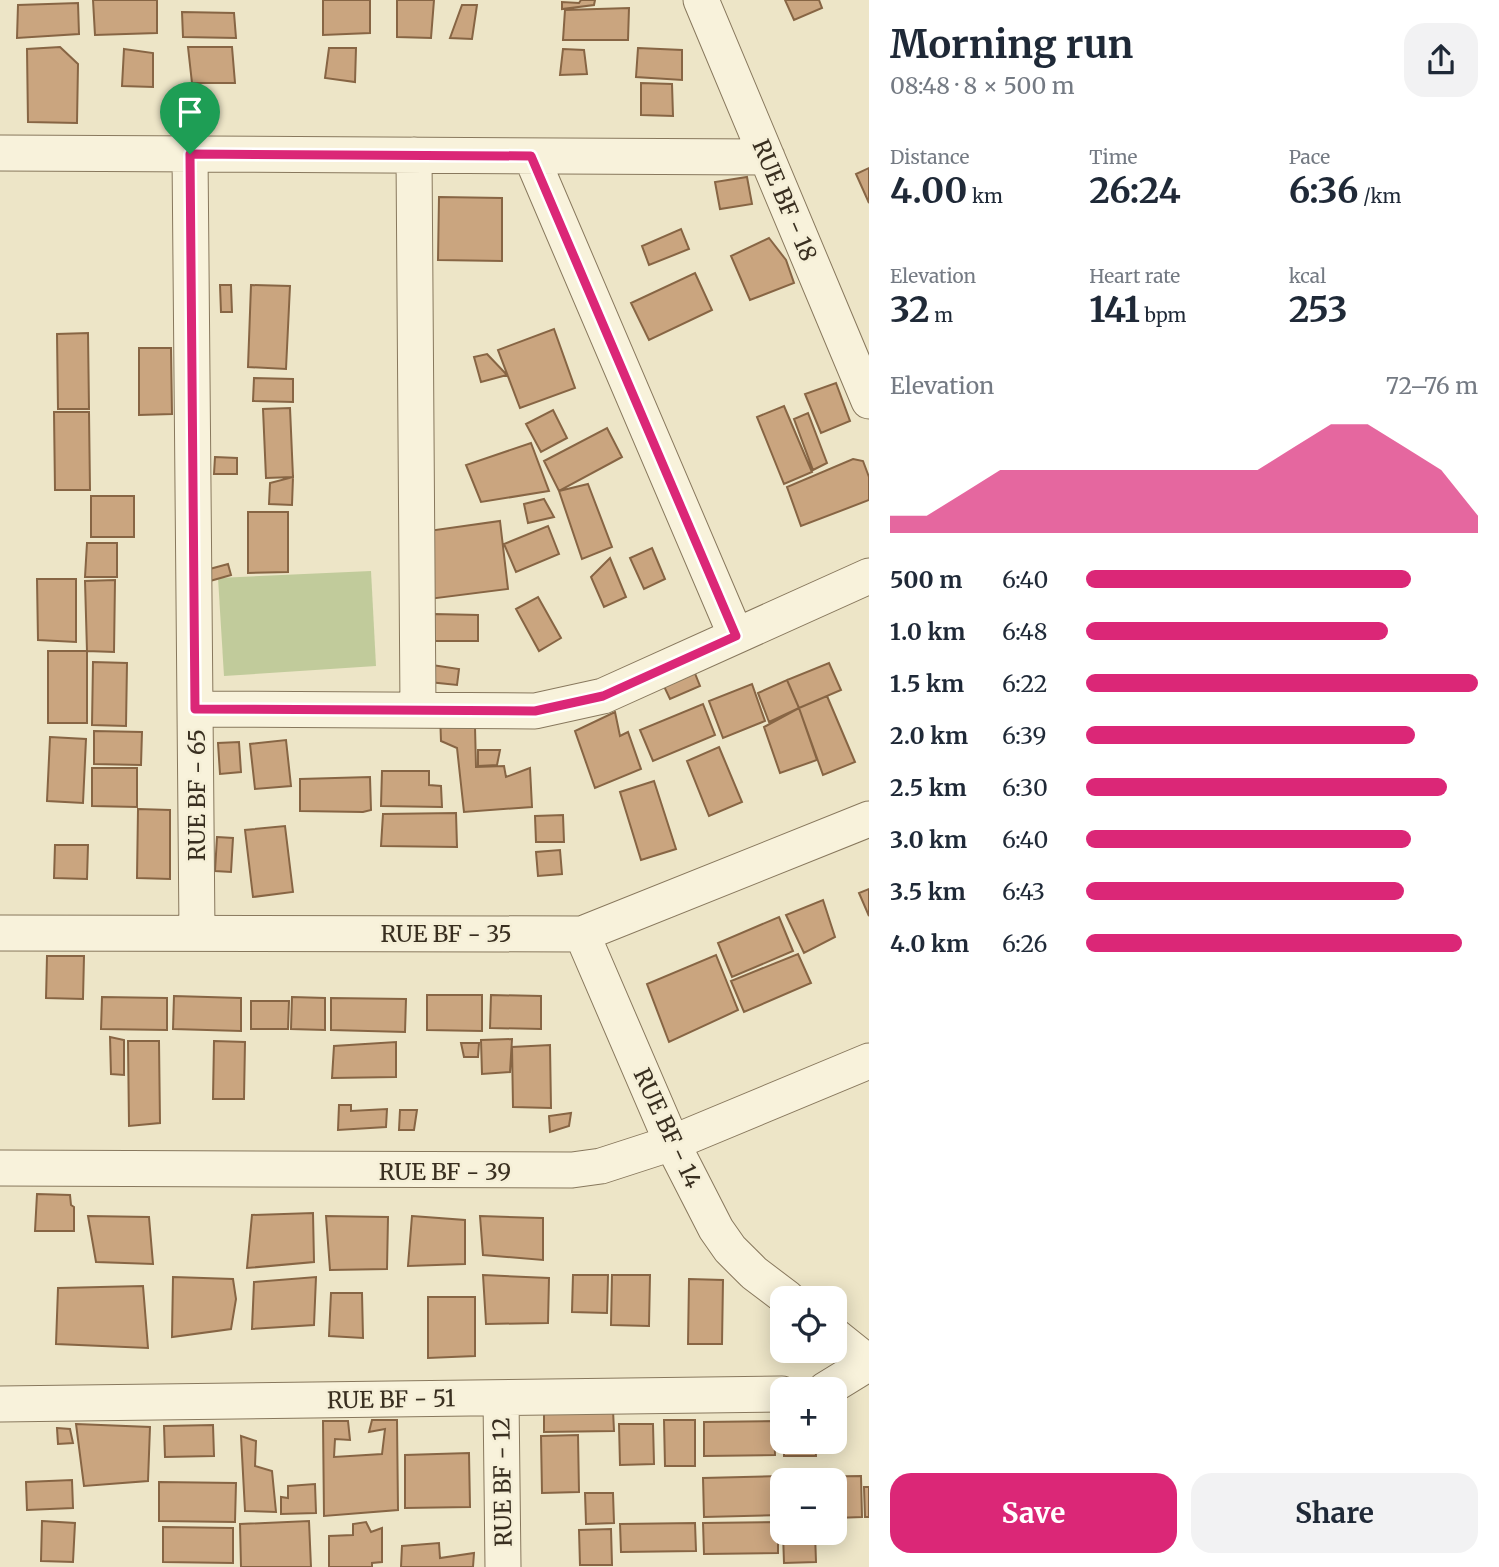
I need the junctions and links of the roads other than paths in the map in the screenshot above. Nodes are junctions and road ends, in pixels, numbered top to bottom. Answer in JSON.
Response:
{"nodes":[{"id":1,"x":701,"y":0,"type":"edge"},
{"id":2,"x":0,"y":153,"type":"edge"},
{"id":3,"x":190,"y":154,"type":"junction"},
{"id":4,"x":414,"y":155,"type":"junction"},
{"id":5,"x":531,"y":156,"type":"junction"},
{"id":6,"x":767,"y":157,"type":"junction"},
{"id":7,"x":869,"y":401,"type":"edge"},
{"id":8,"x":869,"y":576,"type":"edge"},
{"id":9,"x":736,"y":636,"type":"junction"},
{"id":10,"x":195,"y":709,"type":"junction"},
{"id":11,"x":418,"y":709,"type":"junction"},
{"id":12,"x":869,"y":818,"type":"edge"},
{"id":13,"x":197,"y":932,"type":"junction"},
{"id":14,"x":0,"y":933,"type":"edge"},
{"id":15,"x":582,"y":934,"type":"junction"},
{"id":16,"x":869,"y":1061,"type":"edge"},
{"id":17,"x":672,"y":1143,"type":"junction"},
{"id":18,"x":0,"y":1168,"type":"edge"},
{"id":19,"x":771,"y":1286,"type":"edge"},
{"id":20,"x":847,"y":1346,"type":"edge"},
{"id":21,"x":869,"y":1363,"type":"edge"},
{"id":22,"x":846,"y":1377,"type":"edge"},
{"id":23,"x":770,"y":1394,"type":"edge"},
{"id":24,"x":501,"y":1398,"type":"junction"},
{"id":25,"x":0,"y":1404,"type":"edge"},
{"id":26,"x":503,"y":1567,"type":"edge"}],
"edges":[{"from":1,"to":6,"type":"street","name":"RUE BF - 18"},
{"from":2,"to":3,"type":"street"},
{"from":3,"to":4,"type":"street"},
{"from":3,"to":10,"type":"street","name":"RUE BF - 65"},
{"from":4,"to":5,"type":"street"},
{"from":4,"to":11,"type":"street"},
{"from":5,"to":6,"type":"street"},
{"from":5,"to":9,"type":"street"},
{"from":6,"to":7,"type":"street","name":"RUE BF - 18"},
{"from":8,"to":9,"type":"street"},
{"from":9,"to":11,"type":"street"},
{"from":10,"to":11,"type":"street"},
{"from":10,"to":13,"type":"street","name":"RUE BF - 65"},
{"from":12,"to":15,"type":"street","name":"RUE BF - 35"},
{"from":13,"to":14,"type":"street","name":"RUE BF - 35"},
{"from":13,"to":15,"type":"street","name":"RUE BF - 35"},
{"from":15,"to":17,"type":"street","name":"RUE BF - 14"},
{"from":16,"to":17,"type":"street","name":"RUE BF - 39"},
{"from":17,"to":18,"type":"street","name":"RUE BF - 39"},
{"from":17,"to":19,"type":"street","name":"RUE BF - 14"},
{"from":20,"to":21,"type":"street"},
{"from":21,"to":22,"type":"street"},
{"from":23,"to":24,"type":"street","name":"RUE BF - 51"},
{"from":24,"to":25,"type":"street","name":"RUE BF - 51"},
{"from":24,"to":26,"type":"street","name":"RUE BF - 12"}]}
